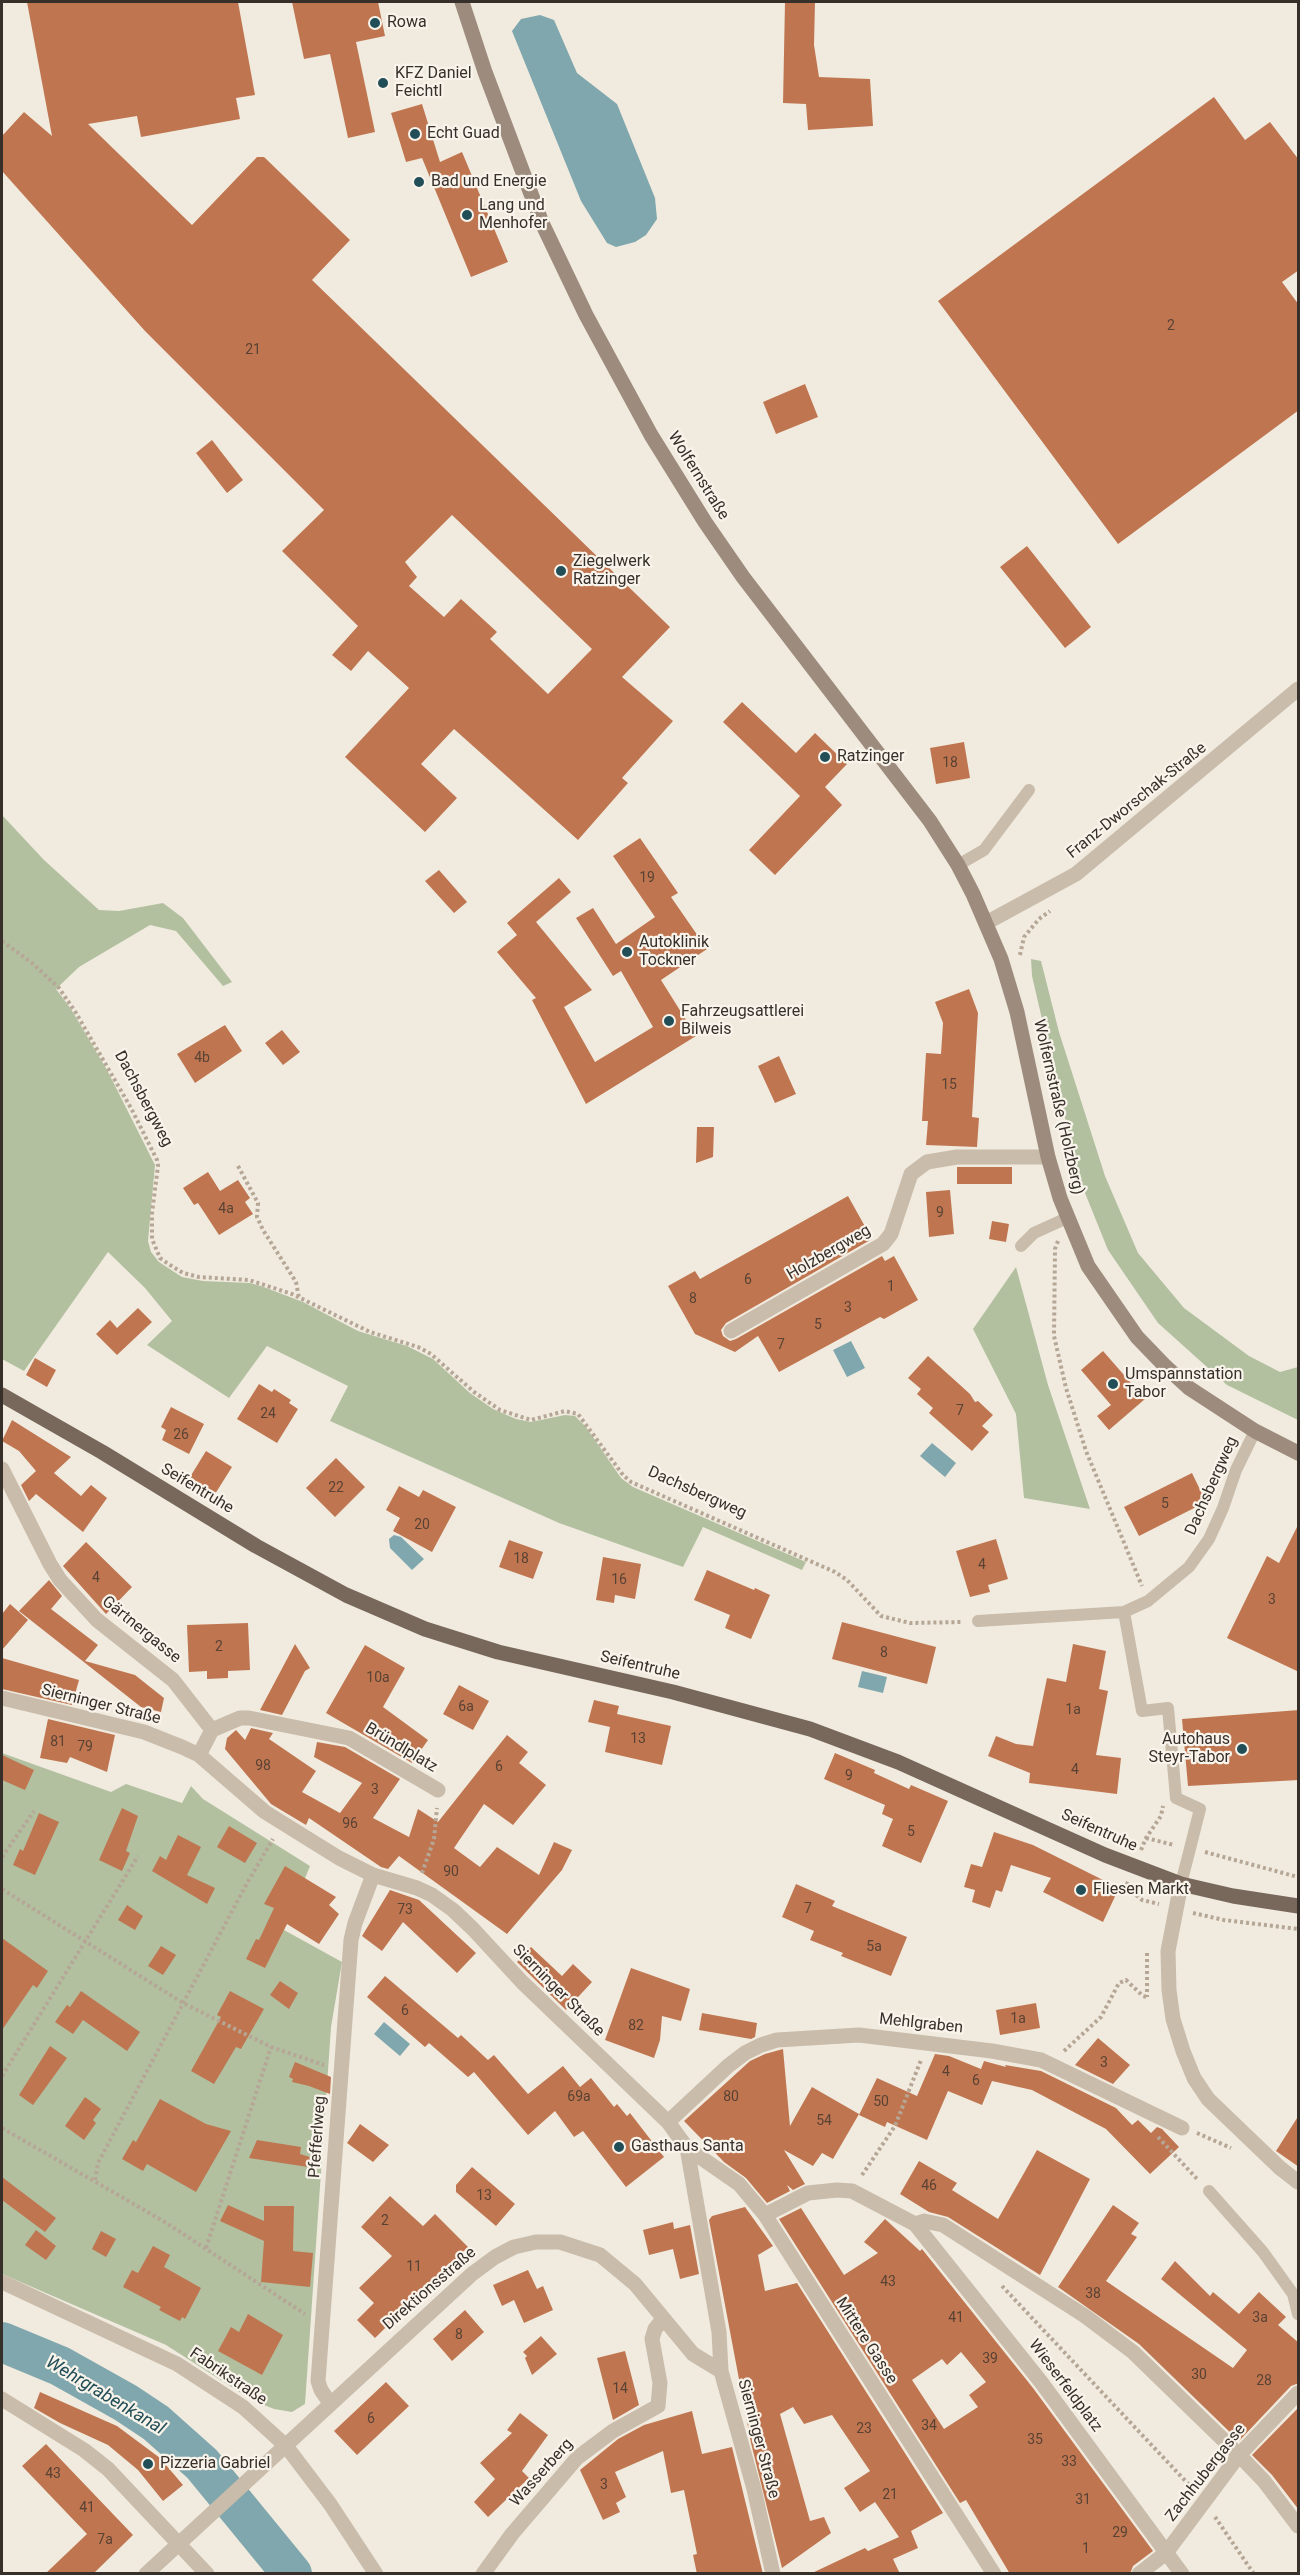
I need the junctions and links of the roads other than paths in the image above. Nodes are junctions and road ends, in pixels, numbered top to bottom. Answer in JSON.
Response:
{"nodes":[{"id":1,"x":462,"y":2,"type":"edge"},
{"id":2,"x":1299,"y":689,"type":"edge"},
{"id":3,"x":1029,"y":790,"type":"dead end"},
{"id":4,"x":958,"y":865,"type":"junction"},
{"id":5,"x":986,"y":923,"type":"junction"},
{"id":6,"x":1048,"y":1157,"type":"junction"},
{"id":7,"x":1067,"y":1218,"type":"junction"},
{"id":8,"x":1021,"y":1246,"type":"dead end"},
{"id":9,"x":731,"y":1330,"type":"dead end"},
{"id":10,"x":2,"y":1396,"type":"edge"},
{"id":11,"x":1255,"y":1431,"type":"junction"},
{"id":12,"x":1299,"y":1452,"type":"edge"},
{"id":13,"x":2,"y":1469,"type":"edge"},
{"id":14,"x":1124,"y":1612,"type":"junction"},
{"id":15,"x":978,"y":1621,"type":"road end"},
{"id":16,"x":2,"y":1698,"type":"edge"},
{"id":17,"x":212,"y":1730,"type":"junction"},
{"id":18,"x":199,"y":1755,"type":"junction"},
{"id":19,"x":438,"y":1790,"type":"road end"},
{"id":20,"x":373,"y":1875,"type":"junction"},
{"id":21,"x":1181,"y":1884,"type":"junction"},
{"id":22,"x":1299,"y":1906,"type":"edge"},
{"id":23,"x":668,"y":2122,"type":"junction"},
{"id":24,"x":1182,"y":2128,"type":"dead end"},
{"id":25,"x":687,"y":2148,"type":"junction"},
{"id":26,"x":1299,"y":2181,"type":"edge"},
{"id":27,"x":1209,"y":2191,"type":"road end"},
{"id":28,"x":761,"y":2210,"type":"junction"},
{"id":29,"x":915,"y":2224,"type":"junction"},
{"id":30,"x":2,"y":2282,"type":"edge"},
{"id":31,"x":1299,"y":2314,"type":"edge"},
{"id":32,"x":663,"y":2319,"type":"junction"},
{"id":33,"x":721,"y":2371,"type":"junction"},
{"id":34,"x":1299,"y":2392,"type":"edge"},
{"id":35,"x":2,"y":2398,"type":"edge"},
{"id":36,"x":330,"y":2403,"type":"junction"},
{"id":37,"x":286,"y":2446,"type":"junction"},
{"id":38,"x":1239,"y":2455,"type":"junction"},
{"id":39,"x":1299,"y":2526,"type":"edge"},
{"id":40,"x":176,"y":2543,"type":"junction"},
{"id":41,"x":1166,"y":2553,"type":"junction"},
{"id":42,"x":146,"y":2574,"type":"edge"},
{"id":43,"x":207,"y":2574,"type":"edge"},
{"id":44,"x":376,"y":2574,"type":"edge"},
{"id":45,"x":483,"y":2574,"type":"edge"},
{"id":46,"x":773,"y":2574,"type":"edge"},
{"id":47,"x":994,"y":2574,"type":"edge"},
{"id":48,"x":1139,"y":2574,"type":"edge"},
{"id":49,"x":1182,"y":2574,"type":"edge"}],
"edges":[{"from":1,"to":4,"type":"main road","name":"Wolfernstraße"},
{"from":2,"to":5,"type":"street","name":"Franz-Dworschak-Straße"},
{"from":3,"to":4,"type":"lane"},
{"from":4,"to":5,"type":"main road","name":"Wolfernstraße"},
{"from":5,"to":6,"type":"main road","name":"Wolfernstraße (Holzberg)"},
{"from":6,"to":7,"type":"main road","name":"Wolfernstraße (Holzberg)"},
{"from":6,"to":9,"type":"street","name":"Holzbergweg"},
{"from":7,"to":8,"type":"lane"},
{"from":7,"to":11,"type":"main road","name":"Wolfernstraße (Holzberg)"},
{"from":10,"to":21,"type":"main road","name":"Seifentruhe"},
{"from":11,"to":12,"type":"main road","name":"Wolfernstraße (Holzberg)"},
{"from":11,"to":14,"type":"lane","name":"Dachsbergweg"},
{"from":13,"to":17,"type":"street","name":"Gärtnergasse"},
{"from":14,"to":15,"type":"lane","name":"Dachsbergweg"},
{"from":14,"to":21,"type":"lane"},
{"from":16,"to":18,"type":"street","name":"Sierninger Straße"},
{"from":17,"to":18,"type":"street"},
{"from":17,"to":19,"type":"street","name":"Bründlplatz"},
{"from":18,"to":20,"type":"street","name":"Sierninger Straße"},
{"from":20,"to":23,"type":"street","name":"Sierninger Straße"},
{"from":20,"to":36,"type":"street","name":"Pfefferlweg"},
{"from":21,"to":22,"type":"main road","name":"Seifentruhe"},
{"from":21,"to":26,"type":"street"},
{"from":23,"to":24,"type":"street","name":"Mehlgraben"},
{"from":23,"to":25,"type":"street","name":"Sierninger Straße"},
{"from":25,"to":28,"type":"street","name":"Mittere Gasse"},
{"from":25,"to":33,"type":"street","name":"Sierninger Straße"},
{"from":27,"to":31,"type":"lane"},
{"from":28,"to":29,"type":"street","name":"Wieserfeldplatz"},
{"from":28,"to":47,"type":"street","name":"Mittere Gasse"},
{"from":29,"to":38,"type":"street","name":"Wieserfeldplatz"},
{"from":29,"to":41,"type":"street","name":"Wieserfeldplatz"},
{"from":30,"to":37,"type":"street","name":"Fabrikstraße"},
{"from":32,"to":33,"type":"street","name":"Direktionsstraße"},
{"from":32,"to":36,"type":"street","name":"Direktionsstraße"},
{"from":32,"to":45,"type":"street","name":"Wasserberg"},
{"from":33,"to":46,"type":"street","name":"Sierninger Straße"},
{"from":34,"to":38,"type":"street","name":"Zachhubergasse"},
{"from":35,"to":40,"type":"street"},
{"from":36,"to":37,"type":"street","name":"Direktionsstraße"},
{"from":37,"to":40,"type":"street","name":"Direktionsstraße"},
{"from":37,"to":44,"type":"street","name":"Fabrikstraße"},
{"from":38,"to":39,"type":"street","name":"Wieserfeldplatz"},
{"from":38,"to":41,"type":"street","name":"Zachhubergasse"},
{"from":40,"to":42,"type":"street"},
{"from":40,"to":43,"type":"street"},
{"from":41,"to":48,"type":"street","name":"Zachhubergasse"},
{"from":41,"to":49,"type":"street","name":"Wieserfeldplatz"}]}
